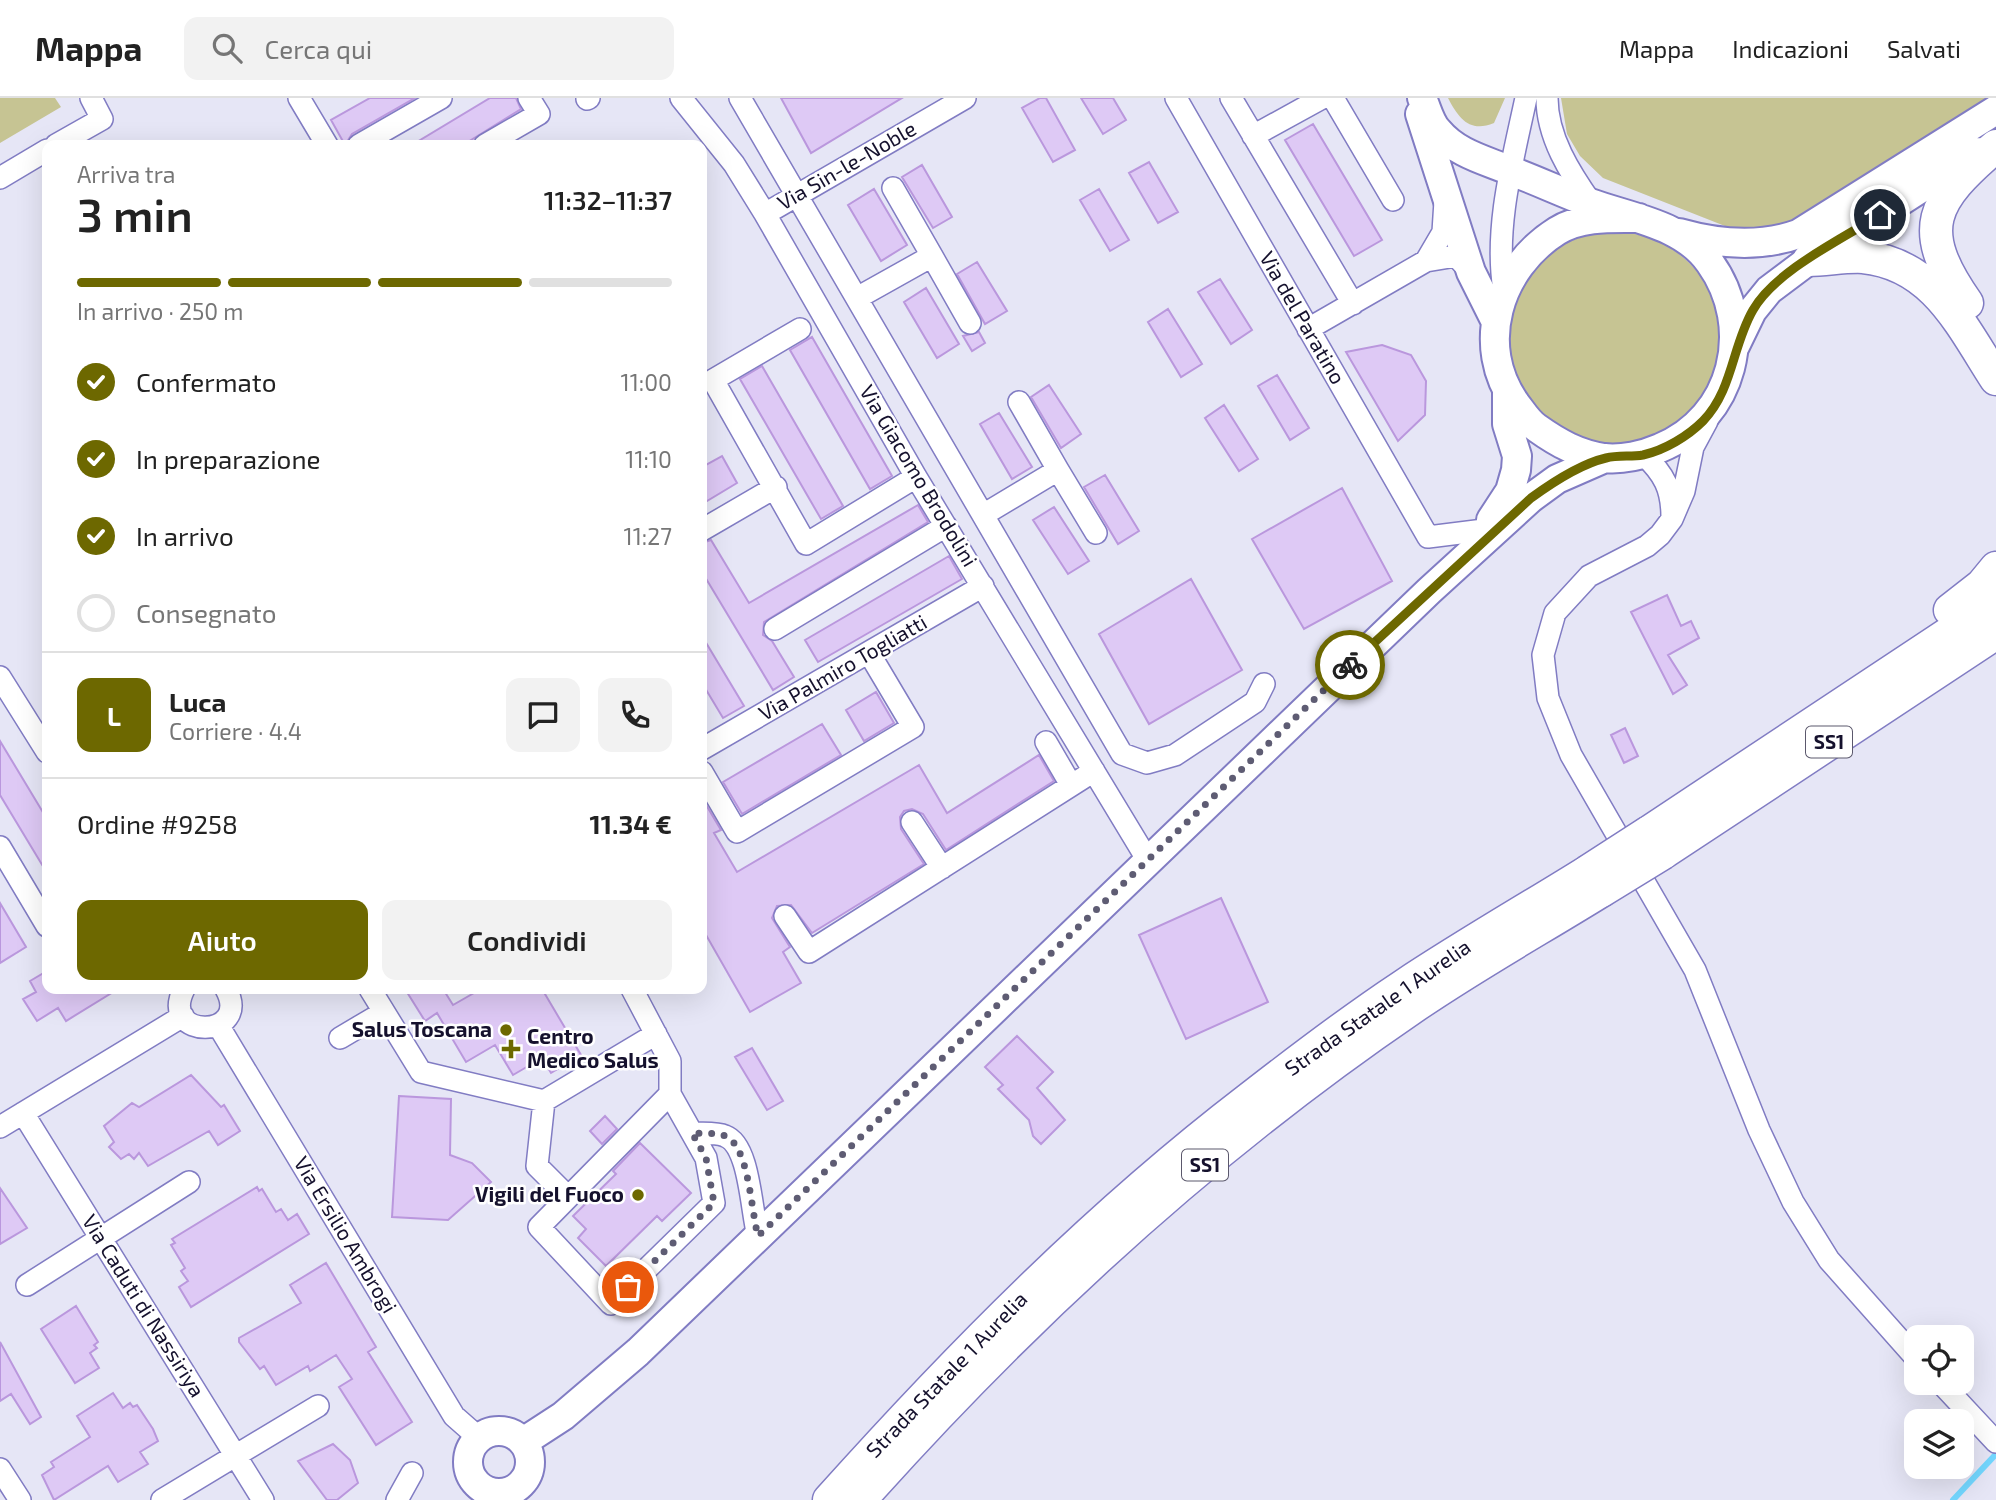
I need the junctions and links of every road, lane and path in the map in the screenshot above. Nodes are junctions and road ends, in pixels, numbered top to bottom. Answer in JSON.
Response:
{"nodes":[{"id":1,"x":90,"y":98,"type":"edge"},
{"id":2,"x":441,"y":98,"type":"edge"},
{"id":3,"x":529,"y":98,"type":"edge"},
{"id":4,"x":681,"y":98,"type":"edge"},
{"id":5,"x":740,"y":98,"type":"edge"},
{"id":6,"x":965,"y":98,"type":"edge"},
{"id":7,"x":1176,"y":98,"type":"edge"},
{"id":8,"x":1231,"y":98,"type":"edge"},
{"id":9,"x":1322,"y":98,"type":"edge"},
{"id":10,"x":1333,"y":98,"type":"edge"},
{"id":11,"x":1416,"y":98,"type":"edge"},
{"id":12,"x":1422,"y":98,"type":"edge"},
{"id":13,"x":1526,"y":98,"type":"edge"},
{"id":14,"x":1547,"y":98,"type":"edge"},
{"id":15,"x":306,"y":101,"type":"edge"},
{"id":16,"x":1996,"y":110,"type":"edge"},
{"id":17,"x":1254,"y":136,"type":"junction"},
{"id":18,"x":1996,"y":139,"type":"edge"},
{"id":19,"x":65,"y":140,"type":"edge"},
{"id":20,"x":325,"y":140,"type":"edge"},
{"id":21,"x":368,"y":140,"type":"edge"},
{"id":22,"x":494,"y":140,"type":"edge"},
{"id":23,"x":1996,"y":146,"type":"edge"},
{"id":24,"x":42,"y":153,"type":"edge"},
{"id":25,"x":1511,"y":170,"type":"junction"},
{"id":26,"x":0,"y":178,"type":"edge"},
{"id":27,"x":892,"y":188,"type":"dead end"},
{"id":28,"x":797,"y":195,"type":"junction"},
{"id":29,"x":1445,"y":196,"type":"junction"},
{"id":30,"x":1393,"y":201,"type":"dead end"},
{"id":31,"x":1592,"y":204,"type":"junction"},
{"id":32,"x":765,"y":214,"type":"junction"},
{"id":33,"x":1639,"y":218,"type":"junction"},
{"id":34,"x":1676,"y":233,"type":"junction"},
{"id":35,"x":932,"y":256,"type":"junction"},
{"id":36,"x":1809,"y":260,"type":"junction"},
{"id":37,"x":1426,"y":261,"type":"junction"},
{"id":38,"x":1471,"y":272,"type":"junction"},
{"id":39,"x":1504,"y":290,"type":"junction"},
{"id":40,"x":857,"y":298,"type":"junction"},
{"id":41,"x":1353,"y":304,"type":"junction"},
{"id":42,"x":1495,"y":320,"type":"junction"},
{"id":43,"x":970,"y":323,"type":"dead end"},
{"id":44,"x":800,"y":329,"type":"dead end"},
{"id":45,"x":1308,"y":329,"type":"junction"},
{"id":46,"x":1996,"y":344,"type":"edge"},
{"id":47,"x":1735,"y":346,"type":"junction"},
{"id":48,"x":1996,"y":379,"type":"edge"},
{"id":49,"x":1507,"y":391,"type":"junction"},
{"id":50,"x":1723,"y":391,"type":"junction"},
{"id":51,"x":1019,"y":402,"type":"dead end"},
{"id":52,"x":921,"y":409,"type":"junction"},
{"id":53,"x":888,"y":428,"type":"junction"},
{"id":54,"x":1644,"y":455,"type":"junction"},
{"id":55,"x":1605,"y":458,"type":"junction"},
{"id":56,"x":1058,"y":470,"type":"junction"},
{"id":57,"x":916,"y":477,"type":"junction"},
{"id":58,"x":776,"y":487,"type":"junction"},
{"id":59,"x":983,"y":515,"type":"junction"},
{"id":60,"x":1672,"y":519,"type":"junction"},
{"id":61,"x":946,"y":526,"type":"junction"},
{"id":62,"x":707,"y":527,"type":"edge"},
{"id":63,"x":1484,"y":530,"type":"junction"},
{"id":64,"x":1096,"y":533,"type":"dead end"},
{"id":65,"x":1996,"y":568,"type":"edge"},
{"id":66,"x":1455,"y":569,"type":"junction"},
{"id":67,"x":983,"y":586,"type":"junction"},
{"id":68,"x":1996,"y":602,"type":"edge"},
{"id":69,"x":1046,"y":625,"type":"junction"},
{"id":70,"x":775,"y":629,"type":"dead end"},
{"id":71,"x":1996,"y":633,"type":"edge"},
{"id":72,"x":1017,"y":644,"type":"junction"},
{"id":73,"x":869,"y":653,"type":"junction"},
{"id":74,"x":1884,"y":675,"type":"junction"},
{"id":75,"x":0,"y":677,"type":"edge"},
{"id":76,"x":1264,"y":684,"type":"dead end"},
{"id":77,"x":1046,"y":742,"type":"dead end"},
{"id":78,"x":42,"y":744,"type":"edge"},
{"id":79,"x":707,"y":746,"type":"edge"},
{"id":80,"x":1094,"y":771,"type":"junction"},
{"id":81,"x":707,"y":781,"type":"edge"},
{"id":82,"x":1071,"y":785,"type":"junction"},
{"id":83,"x":912,"y":822,"type":"dead end"},
{"id":84,"x":1656,"y":842,"type":"junction"},
{"id":85,"x":0,"y":847,"type":"edge"},
{"id":86,"x":1147,"y":859,"type":"junction"},
{"id":87,"x":942,"y":868,"type":"junction"},
{"id":88,"x":1594,"y":881,"type":"junction"},
{"id":89,"x":785,"y":916,"type":"dead end"},
{"id":90,"x":42,"y":918,"type":"edge"},
{"id":91,"x":182,"y":994,"type":"edge"},
{"id":92,"x":228,"y":994,"type":"edge"},
{"id":93,"x":373,"y":994,"type":"edge"},
{"id":94,"x":635,"y":994,"type":"edge"},
{"id":95,"x":384,"y":1012,"type":"junction"},
{"id":96,"x":183,"y":1016,"type":"junction"},
{"id":97,"x":218,"y":1026,"type":"junction"},
{"id":98,"x":656,"y":1034,"type":"junction"},
{"id":99,"x":340,"y":1038,"type":"dead end"},
{"id":100,"x":670,"y":1094,"type":"junction"},
{"id":101,"x":544,"y":1101,"type":"junction"},
{"id":102,"x":23,"y":1113,"type":"junction"},
{"id":103,"x":0,"y":1127,"type":"edge"},
{"id":104,"x":692,"y":1133,"type":"junction"},
{"id":105,"x":189,"y":1182,"type":"dead end"},
{"id":106,"x":568,"y":1197,"type":"junction"},
{"id":107,"x":758,"y":1236,"type":"junction"},
{"id":108,"x":100,"y":1239,"type":"junction"},
{"id":109,"x":27,"y":1285,"type":"dead end"},
{"id":110,"x":1904,"y":1344,"type":"edge"},
{"id":111,"x":1952,"y":1395,"type":"edge"},
{"id":112,"x":318,"y":1406,"type":"dead end"},
{"id":113,"x":479,"y":1438,"type":"junction"},
{"id":114,"x":1995,"y":1440,"type":"edge"},
{"id":115,"x":523,"y":1443,"type":"junction"},
{"id":116,"x":236,"y":1456,"type":"junction"},
{"id":117,"x":0,"y":1469,"type":"edge"},
{"id":118,"x":412,"y":1473,"type":"dead end"},
{"id":119,"x":474,"y":1493,"type":"edge"},
{"id":120,"x":11,"y":1496,"type":"edge"},
{"id":121,"x":163,"y":1500,"type":"edge"},
{"id":122,"x":263,"y":1500,"type":"edge"},
{"id":123,"x":397,"y":1500,"type":"edge"},
{"id":124,"x":829,"y":1500,"type":"edge"},
{"id":125,"x":860,"y":1500,"type":"edge"}],
"edges":[{"from":1,"to":19,"type":"street"},
{"from":2,"to":21,"type":"street"},
{"from":3,"to":22,"type":"street"},
{"from":4,"to":32,"type":"street","name":"Via Giacomo Brodolini"},
{"from":5,"to":28,"type":"street"},
{"from":6,"to":28,"type":"street","name":"Via Sin-le-Noble"},
{"from":7,"to":45,"type":"street","name":"Via del Paratino"},
{"from":8,"to":17,"type":"street"},
{"from":9,"to":17,"type":"street"},
{"from":10,"to":30,"type":"street"},
{"from":11,"to":29,"type":"main road"},
{"from":12,"to":25,"type":"main road"},
{"from":13,"to":25,"type":"street"},
{"from":14,"to":31,"type":"street"},
{"from":15,"to":20,"type":"street"},
{"from":16,"to":34,"type":"main road"},
{"from":17,"to":41,"type":"street"},
{"from":18,"to":36,"type":"main road"},
{"from":23,"to":46,"type":"highway"},
{"from":24,"to":26,"type":"street"},
{"from":25,"to":31,"type":"main road"},
{"from":25,"to":39,"type":"street"},
{"from":27,"to":35,"type":"street"},
{"from":28,"to":32,"type":"street","name":"Via Sin-le-Noble"},
{"from":28,"to":40,"type":"street"},
{"from":29,"to":37,"type":"street"},
{"from":29,"to":38,"type":"main road"},
{"from":31,"to":33,"type":"main road"},
{"from":32,"to":53,"type":"street","name":"Via Giacomo Brodolini"},
{"from":33,"to":34,"type":"main road"},
{"from":33,"to":39,"type":"main road"},
{"from":34,"to":47,"type":"main road"},
{"from":35,"to":40,"type":"street"},
{"from":35,"to":43,"type":"street"},
{"from":36,"to":47,"type":"main road"},
{"from":36,"to":48,"type":"highway"},
{"from":37,"to":38,"type":"street"},
{"from":37,"to":41,"type":"street"},
{"from":38,"to":42,"type":"main road"},
{"from":39,"to":42,"type":"main road"},
{"from":40,"to":52,"type":"street"},
{"from":41,"to":45,"type":"street"},
{"from":42,"to":49,"type":"main road"},
{"from":44,"to":58,"type":"street"},
{"from":45,"to":63,"type":"street","name":"Via del Paratino"},
{"from":47,"to":50,"type":"main road"},
{"from":49,"to":55,"type":"main road"},
{"from":49,"to":63,"type":"main road"},
{"from":50,"to":54,"type":"main road"},
{"from":50,"to":60,"type":"street"},
{"from":51,"to":56,"type":"street"},
{"from":52,"to":53,"type":"street"},
{"from":52,"to":59,"type":"street"},
{"from":53,"to":57,"type":"street","name":"Via Giacomo Brodolini"},
{"from":54,"to":55,"type":"main road"},
{"from":54,"to":60,"type":"street"},
{"from":55,"to":66,"type":"main road"},
{"from":56,"to":59,"type":"street"},
{"from":56,"to":64,"type":"street"},
{"from":57,"to":58,"type":"street"},
{"from":57,"to":61,"type":"street","name":"Via Giacomo Brodolini"},
{"from":58,"to":62,"type":"street"},
{"from":59,"to":69,"type":"street"},
{"from":60,"to":110,"type":"street"},
{"from":61,"to":67,"type":"street","name":"Via Giacomo Brodolini"},
{"from":61,"to":70,"type":"street"},
{"from":63,"to":66,"type":"main road"},
{"from":65,"to":74,"type":"highway"},
{"from":66,"to":86,"type":"main road"},
{"from":67,"to":72,"type":"street","name":"Via Giacomo Brodolini"},
{"from":67,"to":73,"type":"street","name":"Via Palmiro Togliatti"},
{"from":68,"to":74,"type":"highway","name":"Strada Statale 1 Aurelia","number":"SS1"},
{"from":69,"to":72,"type":"street"},
{"from":69,"to":76,"type":"street"},
{"from":71,"to":84,"type":"highway","name":"Strada Statale 1 Aurelia","number":"SS1"},
{"from":72,"to":80,"type":"street","name":"Via Giacomo Brodolini"},
{"from":73,"to":79,"type":"street","name":"Via Palmiro Togliatti"},
{"from":73,"to":81,"type":"street"},
{"from":74,"to":84,"type":"highway","name":"Strada Statale 1 Aurelia","number":"SS1"},
{"from":75,"to":78,"type":"street"},
{"from":77,"to":82,"type":"street"},
{"from":80,"to":82,"type":"street"},
{"from":80,"to":86,"type":"street","name":"Via Giacomo Brodolini"},
{"from":82,"to":87,"type":"street"},
{"from":83,"to":87,"type":"street"},
{"from":84,"to":88,"type":"highway","name":"Strada Statale 1 Aurelia","number":"SS1","bridge":true},
{"from":85,"to":90,"type":"street"},
{"from":86,"to":107,"type":"main road"},
{"from":87,"to":89,"type":"street"},
{"from":88,"to":124,"type":"highway","name":"Strada Statale 1 Aurelia","number":"SS1"},
{"from":88,"to":125,"type":"highway","name":"Strada Statale 1 Aurelia","number":"SS1"},
{"from":91,"to":96,"type":"street"},
{"from":92,"to":97,"type":"street"},
{"from":93,"to":95,"type":"street"},
{"from":94,"to":98,"type":"street"},
{"from":95,"to":99,"type":"street"},
{"from":95,"to":101,"type":"street"},
{"from":96,"to":97,"type":"street"},
{"from":96,"to":102,"type":"street"},
{"from":97,"to":113,"type":"street","name":"Via Ersilio Ambrogi"},
{"from":98,"to":100,"type":"street"},
{"from":98,"to":101,"type":"street"},
{"from":100,"to":104,"type":"street"},
{"from":100,"to":106,"type":"street"},
{"from":101,"to":106,"type":"street"},
{"from":102,"to":103,"type":"street"},
{"from":102,"to":108,"type":"street","name":"Via Caduti di Nassiriya"},
{"from":104,"to":106,"type":"street"},
{"from":104,"to":107,"type":"street"},
{"from":105,"to":108,"type":"street"},
{"from":107,"to":115,"type":"main road"},
{"from":108,"to":109,"type":"street"},
{"from":108,"to":116,"type":"street","name":"Via Caduti di Nassiriya"},
{"from":111,"to":114,"type":"street"},
{"from":112,"to":116,"type":"street"},
{"from":113,"to":115,"type":"main road"},
{"from":113,"to":119,"type":"main road"},
{"from":115,"to":119,"type":"main road"},
{"from":116,"to":121,"type":"street"},
{"from":116,"to":122,"type":"street","name":"Via Caduti di Nassiriya"},
{"from":117,"to":120,"type":"street"},
{"from":118,"to":123,"type":"street"}]}
